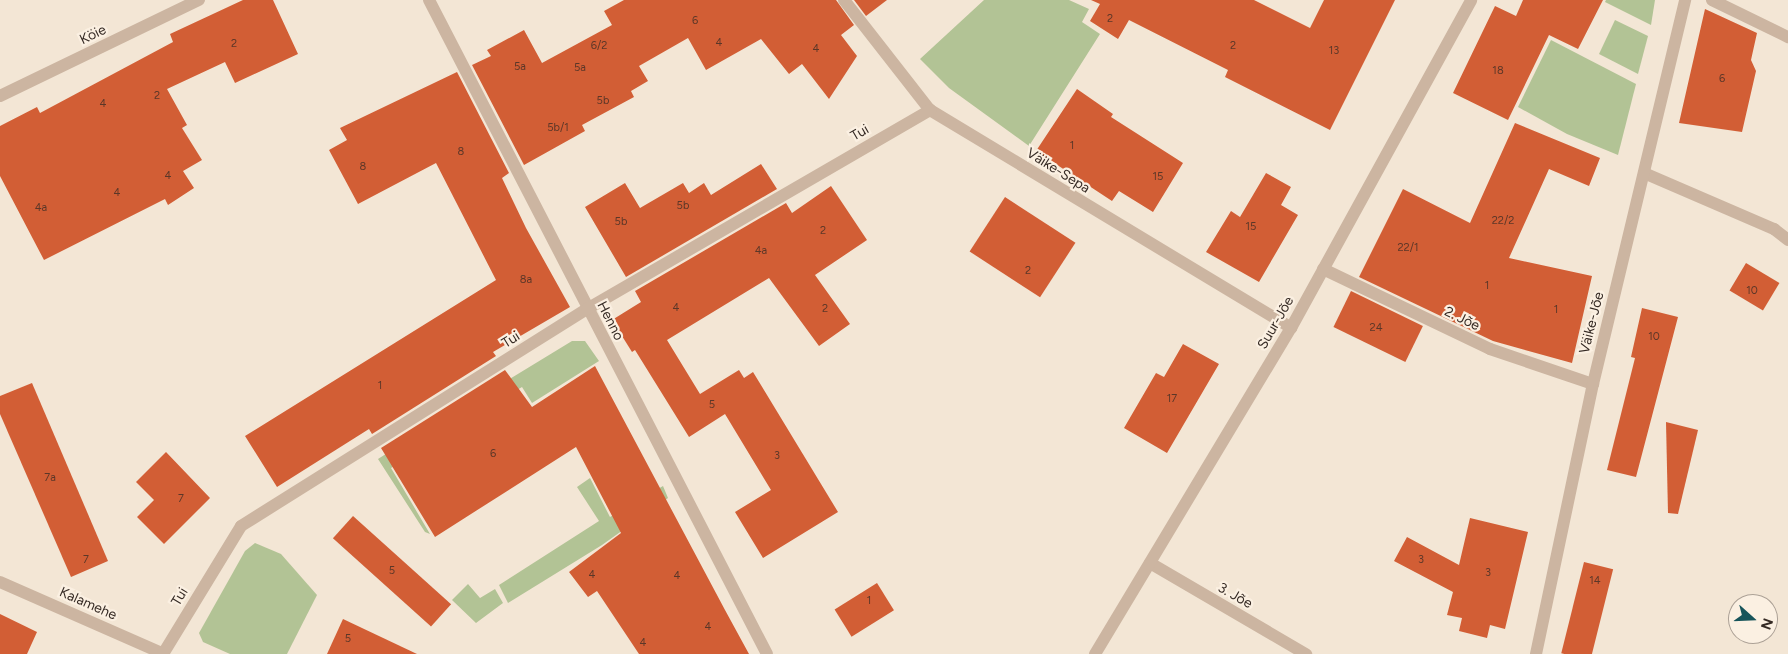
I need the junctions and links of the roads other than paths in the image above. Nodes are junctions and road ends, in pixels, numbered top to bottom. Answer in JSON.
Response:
{"nodes":[{"id":1,"x":199,"y":0,"type":"edge"},
{"id":2,"x":429,"y":0,"type":"edge"},
{"id":3,"x":844,"y":0,"type":"edge"},
{"id":4,"x":1471,"y":0,"type":"edge"},
{"id":5,"x":1685,"y":0,"type":"edge"},
{"id":6,"x":1712,"y":0,"type":"edge"},
{"id":7,"x":1788,"y":38,"type":"edge"},
{"id":8,"x":0,"y":96,"type":"edge"},
{"id":9,"x":930,"y":110,"type":"junction"},
{"id":10,"x":1644,"y":173,"type":"junction"},
{"id":11,"x":1788,"y":240,"type":"edge"},
{"id":12,"x":1323,"y":269,"type":"junction"},
{"id":13,"x":587,"y":309,"type":"junction"},
{"id":14,"x":1291,"y":328,"type":"junction"},
{"id":15,"x":1593,"y":384,"type":"junction"},
{"id":16,"x":1150,"y":563,"type":"junction"},
{"id":17,"x":0,"y":582,"type":"edge"},
{"id":18,"x":163,"y":654,"type":"edge"},
{"id":19,"x":767,"y":654,"type":"edge"},
{"id":20,"x":1095,"y":654,"type":"edge"},
{"id":21,"x":1306,"y":654,"type":"edge"},
{"id":22,"x":1536,"y":654,"type":"edge"}],
"edges":[{"from":1,"to":8,"type":"street","name":"Köie"},
{"from":2,"to":13,"type":"street","name":"Henno"},
{"from":3,"to":9,"type":"street","name":"Väike-Sepa"},
{"from":4,"to":12,"type":"street","name":"Suur-Jõe"},
{"from":5,"to":10,"type":"street","name":"Väike-Jõe"},
{"from":6,"to":7,"type":"street"},
{"from":9,"to":13,"type":"street","name":"Tui"},
{"from":9,"to":14,"type":"street","name":"Väike-Sepa"},
{"from":10,"to":11,"type":"street"},
{"from":10,"to":15,"type":"street","name":"Väike-Jõe"},
{"from":12,"to":14,"type":"street","name":"Suur-Jõe"},
{"from":12,"to":15,"type":"street","name":"2. Jõe"},
{"from":13,"to":18,"type":"street","name":"Tui"},
{"from":13,"to":19,"type":"street","name":"Henno"},
{"from":14,"to":16,"type":"street","name":"Suur-Jõe"},
{"from":15,"to":22,"type":"street","name":"Väike-Jõe"},
{"from":16,"to":20,"type":"street","name":"Suur-Jõe"},
{"from":16,"to":21,"type":"street","name":"3. Jõe"},
{"from":17,"to":18,"type":"street","name":"Kalamehe"}]}
